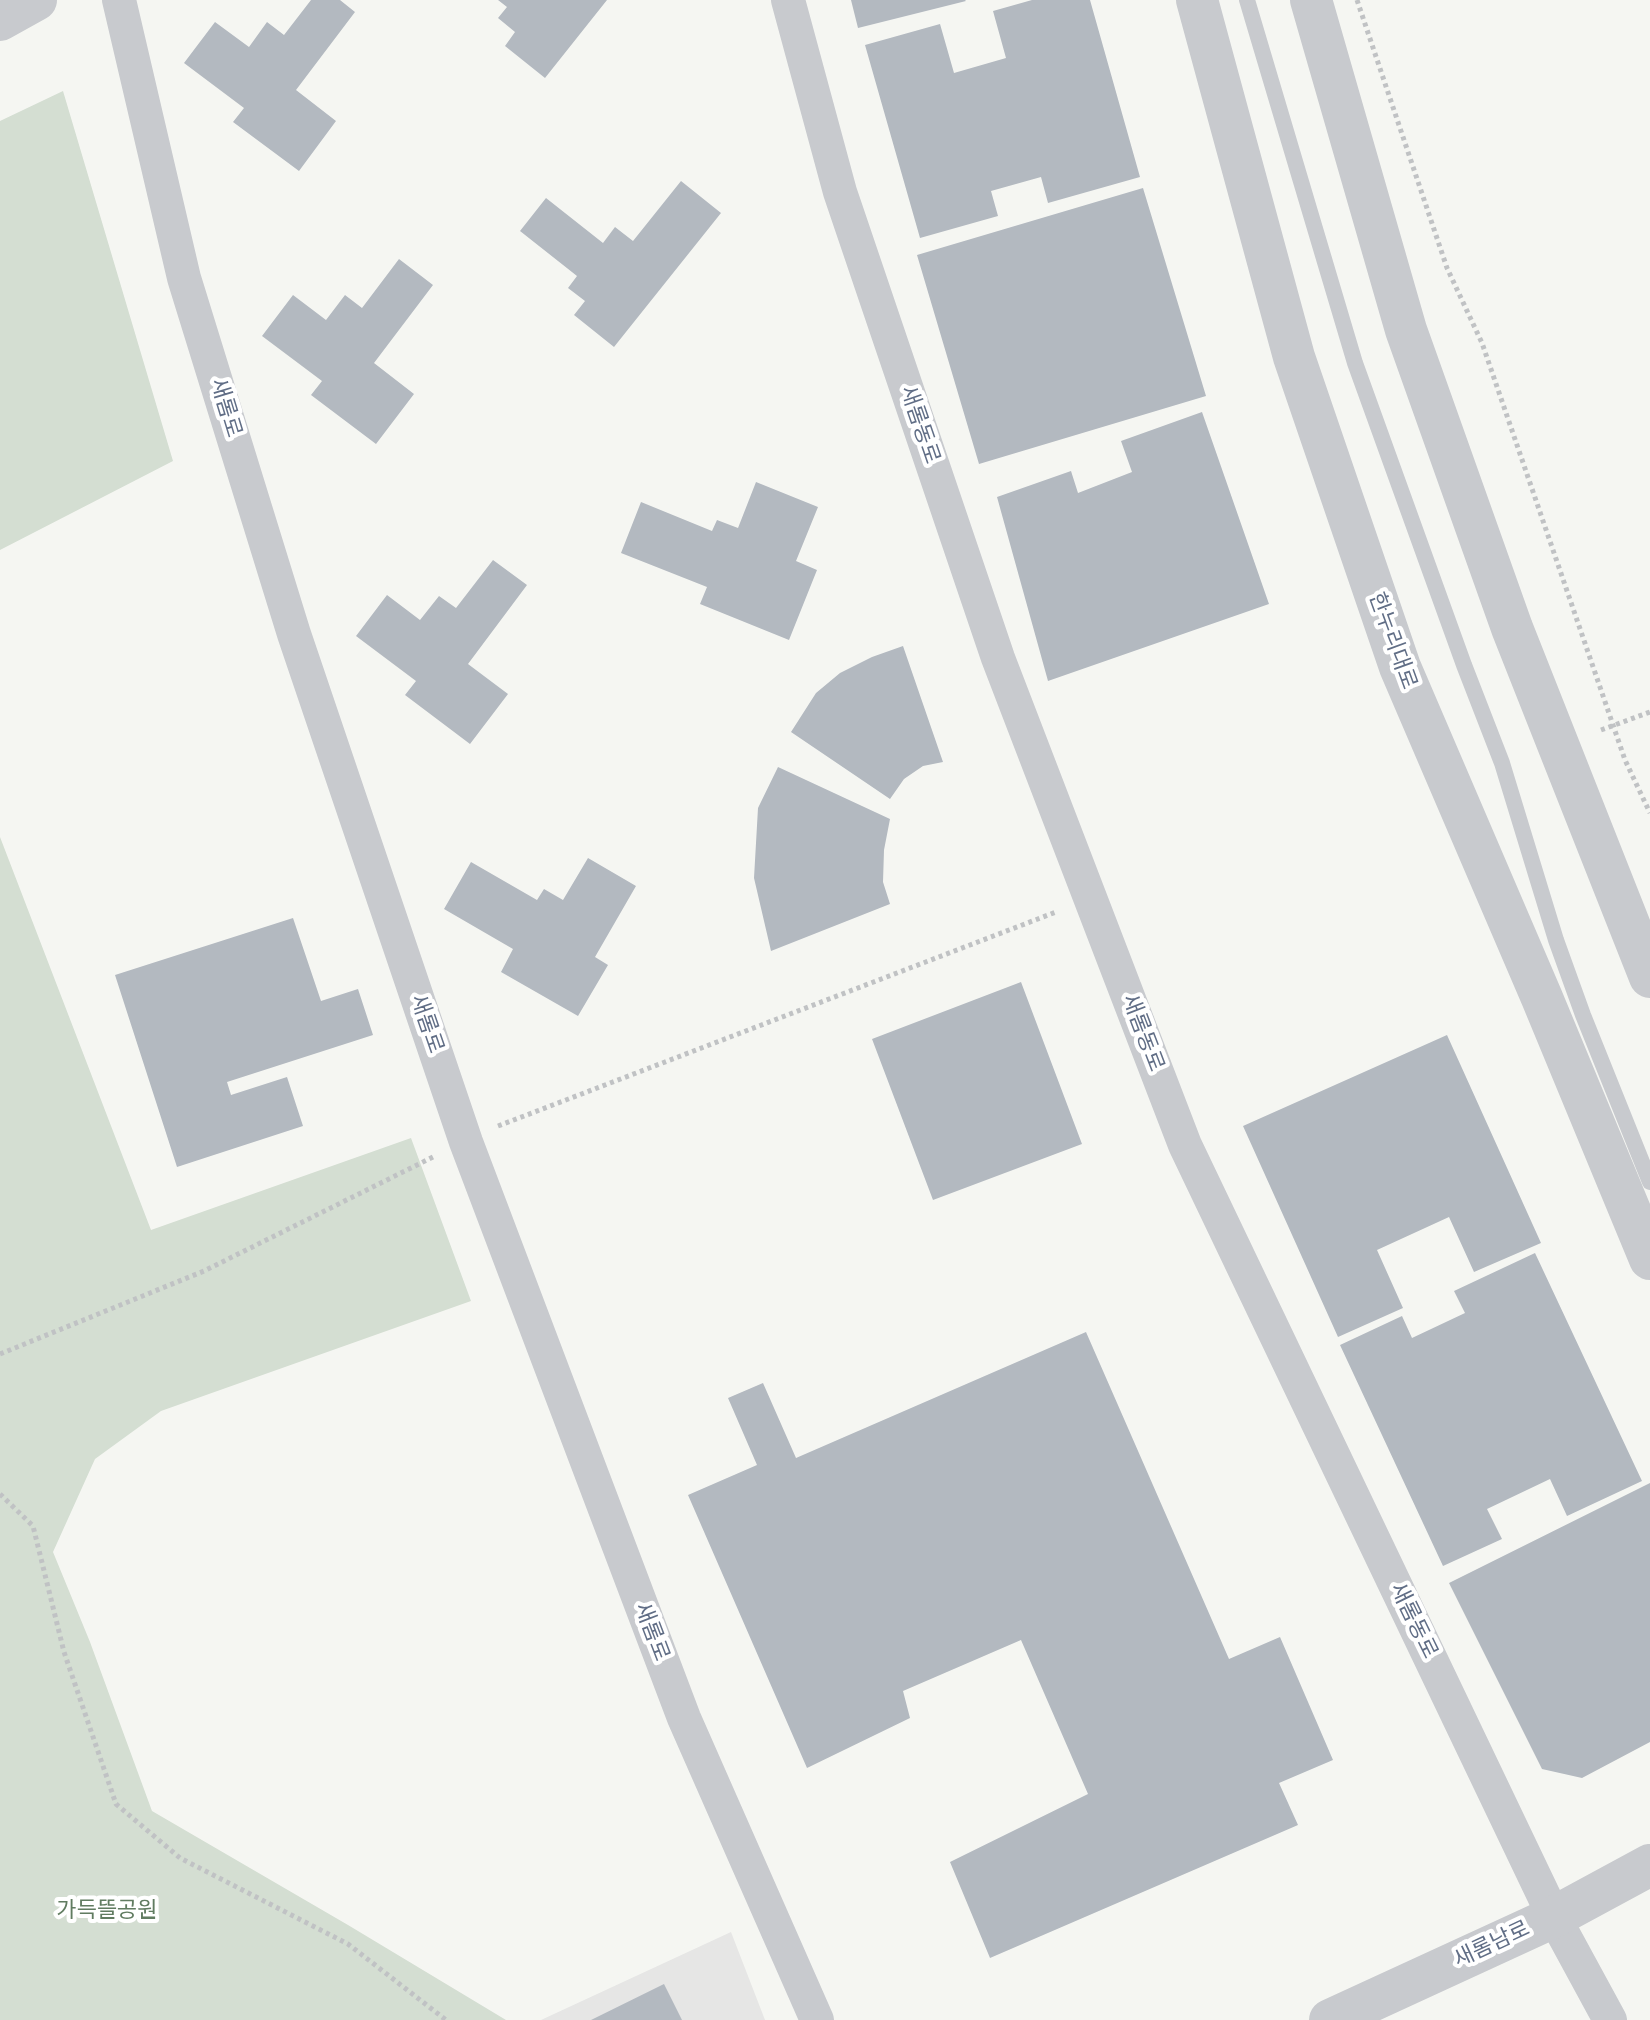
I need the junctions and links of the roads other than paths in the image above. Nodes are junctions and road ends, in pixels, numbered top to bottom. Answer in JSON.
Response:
{"nodes":[{"id":1,"x":36,"y":0,"type":"edge"},
{"id":2,"x":119,"y":0,"type":"edge"},
{"id":3,"x":788,"y":0,"type":"edge"},
{"id":4,"x":1197,"y":0,"type":"edge"},
{"id":5,"x":1247,"y":0,"type":"edge"},
{"id":6,"x":1311,"y":0,"type":"edge"},
{"id":7,"x":0,"y":20,"type":"edge"},
{"id":8,"x":1650,"y":977,"type":"edge"},
{"id":9,"x":1650,"y":1182,"type":"edge"},
{"id":10,"x":1650,"y":1259,"type":"edge"},
{"id":11,"x":1650,"y":1865,"type":"edge"},
{"id":12,"x":1554,"y":1917,"type":"junction"},
{"id":13,"x":817,"y":2020,"type":"edge"},
{"id":14,"x":1330,"y":2020,"type":"edge"},
{"id":15,"x":1610,"y":2020,"type":"edge"}],
"edges":[{"from":1,"to":7,"type":"street"},
{"from":2,"to":13,"type":"street","name":"새롬로"},
{"from":3,"to":12,"type":"street","name":"새롬동로"},
{"from":4,"to":10,"type":"street","name":"한누리대로"},
{"from":5,"to":9,"type":"lane"},
{"from":6,"to":8,"type":"street"},
{"from":11,"to":12,"type":"street","name":"새롬남로"},
{"from":12,"to":14,"type":"street","name":"새롬남로"},
{"from":12,"to":15,"type":"street","name":"새롬동로"}]}
